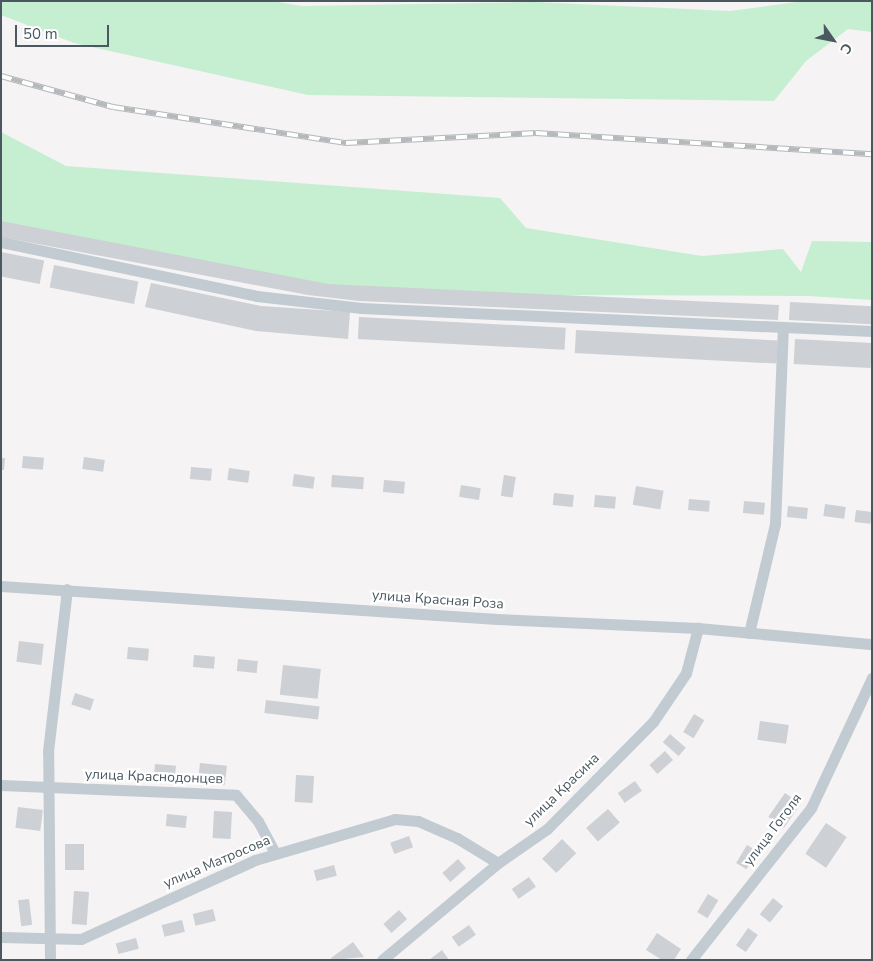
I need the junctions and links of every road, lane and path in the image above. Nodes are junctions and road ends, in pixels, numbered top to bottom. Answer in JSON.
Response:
{"nodes":[{"id":1,"x":1,"y":242,"type":"edge"},
{"id":2,"x":783,"y":327,"type":"junction"},
{"id":3,"x":872,"y":331,"type":"edge"},
{"id":4,"x":1,"y":586,"type":"edge"},
{"id":5,"x":67,"y":589,"type":"junction"},
{"id":6,"x":698,"y":628,"type":"junction"},
{"id":7,"x":749,"y":632,"type":"junction"},
{"id":8,"x":872,"y":644,"type":"edge"},
{"id":9,"x":872,"y":678,"type":"edge"},
{"id":10,"x":1,"y":786,"type":"edge"},
{"id":11,"x":47,"y":787,"type":"junction"},
{"id":12,"x":275,"y":853,"type":"junction"},
{"id":13,"x":498,"y":863,"type":"junction"},
{"id":14,"x":1,"y":937,"type":"edge"},
{"id":15,"x":49,"y":939,"type":"junction"},
{"id":16,"x":50,"y":960,"type":"edge"},
{"id":17,"x":382,"y":960,"type":"edge"},
{"id":18,"x":691,"y":960,"type":"edge"}],
"edges":[{"from":1,"to":2,"type":"street"},
{"from":2,"to":3,"type":"street"},
{"from":2,"to":7,"type":"street"},
{"from":4,"to":5,"type":"street","name":"улица Красная Роза"},
{"from":5,"to":6,"type":"street","name":"улица Красная Роза"},
{"from":5,"to":11,"type":"street"},
{"from":6,"to":7,"type":"street","name":"улица Красная Роза"},
{"from":6,"to":13,"type":"street","name":"улица Красина"},
{"from":7,"to":8,"type":"street","name":"улица Красная Роза"},
{"from":9,"to":18,"type":"street","name":"улица Гоголя"},
{"from":10,"to":11,"type":"street","name":"улица Краснодонцев"},
{"from":11,"to":12,"type":"street","name":"улица Краснодонцев"},
{"from":11,"to":15,"type":"street"},
{"from":12,"to":13,"type":"street","name":"улица Матросова"},
{"from":12,"to":15,"type":"street","name":"улица Матросова"},
{"from":13,"to":17,"type":"street","name":"улица Красина"},
{"from":14,"to":15,"type":"street","name":"улица Матросова"},
{"from":15,"to":16,"type":"street"}]}
